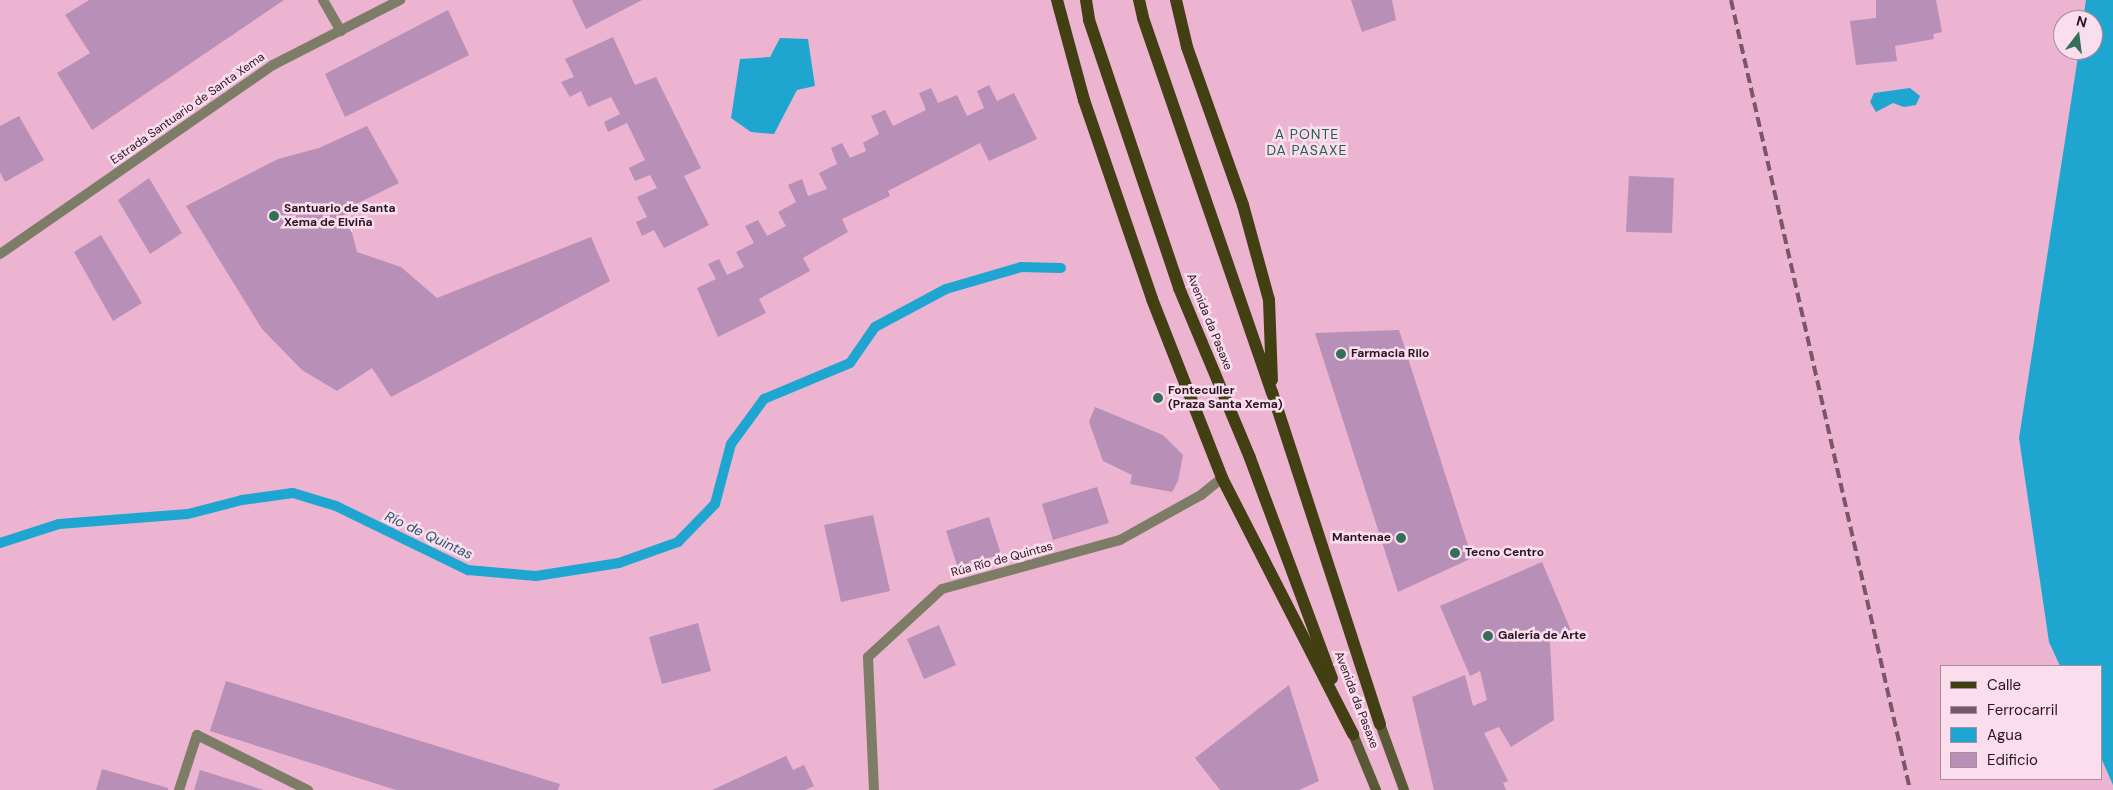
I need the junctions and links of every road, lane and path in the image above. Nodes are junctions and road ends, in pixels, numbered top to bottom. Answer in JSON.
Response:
{"nodes":[{"id":1,"x":323,"y":0,"type":"edge"},
{"id":2,"x":400,"y":0,"type":"edge"},
{"id":3,"x":1057,"y":0,"type":"edge"},
{"id":4,"x":1086,"y":0,"type":"edge"},
{"id":5,"x":1140,"y":0,"type":"edge"},
{"id":6,"x":1176,"y":0,"type":"edge"},
{"id":7,"x":341,"y":31,"type":"junction"},
{"id":8,"x":0,"y":254,"type":"edge"},
{"id":9,"x":1272,"y":392,"type":"junction"},
{"id":10,"x":1222,"y":478,"type":"junction"},
{"id":11,"x":1380,"y":724,"type":"joint"},
{"id":12,"x":1353,"y":734,"type":"junction"},
{"id":13,"x":179,"y":790,"type":"edge"},
{"id":14,"x":308,"y":790,"type":"edge"},
{"id":15,"x":874,"y":790,"type":"edge"},
{"id":16,"x":1376,"y":790,"type":"edge"},
{"id":17,"x":1404,"y":790,"type":"edge"}],
"edges":[{"from":1,"to":7,"type":"street"},
{"from":2,"to":7,"type":"street","name":"Estrada Santuario de Santa Xema"},
{"from":3,"to":10,"type":"main road"},
{"from":4,"to":12,"type":"main road","name":"Avenida da Pasaxe"},
{"from":5,"to":9,"type":"main road","name":"Avenida da Pasaxe"},
{"from":6,"to":9,"type":"main road"},
{"from":7,"to":8,"type":"street","name":"Estrada Santuario de Santa Xema"},
{"from":9,"to":11,"type":"main road","name":"Avenida da Pasaxe"},
{"from":10,"to":12,"type":"main road"},
{"from":10,"to":15,"type":"street","name":"Rúa Río de Quintas"},
{"from":11,"to":17,"type":"main road","name":"Avenida da Pasaxe"},
{"from":12,"to":16,"type":"main road","name":"Avenida da Pasaxe"},
{"from":13,"to":14,"type":"street"}]}
